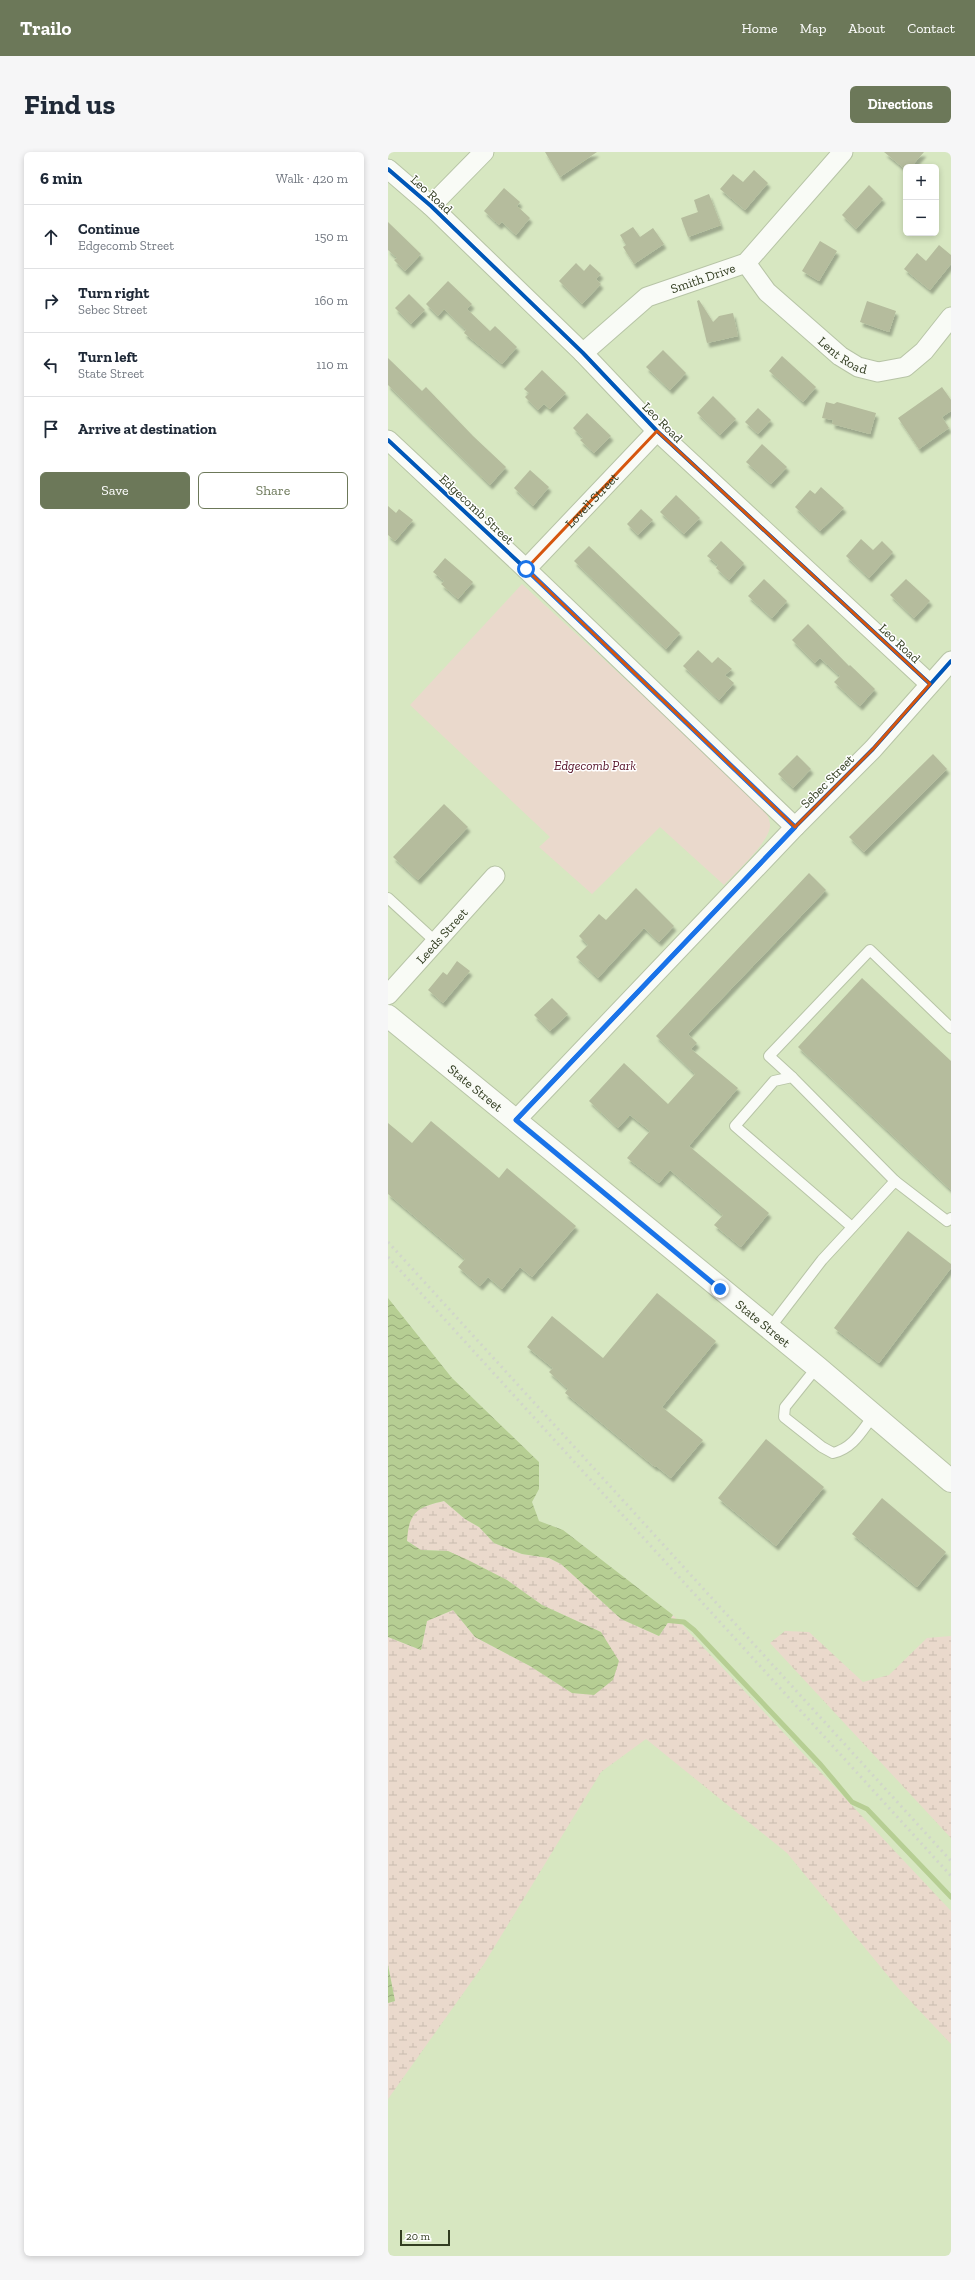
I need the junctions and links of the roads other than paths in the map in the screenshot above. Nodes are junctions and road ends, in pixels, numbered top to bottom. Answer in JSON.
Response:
{"nodes":[{"id":1,"x":484,"y":152,"type":"edge"},
{"id":2,"x":843,"y":152,"type":"edge"},
{"id":3,"x":388,"y":169,"type":"edge"},
{"id":4,"x":431,"y":206,"type":"junction"},
{"id":5,"x":746,"y":263,"type":"junction"},
{"id":6,"x":951,"y":317,"type":"edge"},
{"id":7,"x":583,"y":353,"type":"junction"},
{"id":8,"x":657,"y":431,"type":"junction"},
{"id":9,"x":388,"y":440,"type":"edge"},
{"id":10,"x":526,"y":569,"type":"junction"},
{"id":11,"x":951,"y":661,"type":"edge"},
{"id":12,"x":930,"y":684,"type":"junction"},
{"id":13,"x":795,"y":827,"type":"junction"},
{"id":14,"x":495,"y":876,"type":"dead end"},
{"id":15,"x":388,"y":898,"type":"edge"},
{"id":16,"x":436,"y":942,"type":"junction"},
{"id":17,"x":388,"y":995,"type":"edge"},
{"id":18,"x":388,"y":1016,"type":"edge"},
{"id":19,"x":951,"y":1028,"type":"edge"},
{"id":20,"x":792,"y":1077,"type":"junction"},
{"id":21,"x":516,"y":1120,"type":"junction"},
{"id":22,"x":895,"y":1181,"type":"junction"},
{"id":23,"x":951,"y":1218,"type":"edge"},
{"id":24,"x":852,"y":1227,"type":"junction"},
{"id":25,"x":769,"y":1329,"type":"junction"},
{"id":26,"x":817,"y":1368,"type":"junction"},
{"id":27,"x":873,"y":1416,"type":"junction"},
{"id":28,"x":951,"y":1481,"type":"edge"}],
"edges":[{"from":1,"to":4,"type":"street"},
{"from":2,"to":5,"type":"street","name":"Smith Drive"},
{"from":3,"to":4,"type":"street","name":"Leo Road"},
{"from":4,"to":7,"type":"street","name":"Leo Road"},
{"from":5,"to":6,"type":"street","name":"Lent Road"},
{"from":5,"to":7,"type":"street","name":"Smith Drive"},
{"from":7,"to":8,"type":"street","name":"Leo Road"},
{"from":8,"to":10,"type":"street","name":"Lovell Street"},
{"from":8,"to":12,"type":"street","name":"Leo Road"},
{"from":9,"to":10,"type":"street","name":"Edgecomb Street"},
{"from":10,"to":13,"type":"street","name":"Edgecomb Street"},
{"from":11,"to":12,"type":"street","name":"Sebec Street"},
{"from":12,"to":13,"type":"street","name":"Sebec Street"},
{"from":13,"to":21,"type":"street","name":"Sebec Street"},
{"from":14,"to":16,"type":"street","name":"Leeds Street"},
{"from":15,"to":16,"type":"lane"},
{"from":16,"to":17,"type":"street","name":"Leeds Street"},
{"from":18,"to":21,"type":"main road","name":"State Street"},
{"from":19,"to":20,"type":"lane"},
{"from":20,"to":22,"type":"lane"},
{"from":20,"to":24,"type":"lane"},
{"from":21,"to":25,"type":"main road","name":"State Street"},
{"from":22,"to":23,"type":"lane"},
{"from":22,"to":24,"type":"lane"},
{"from":24,"to":25,"type":"lane"},
{"from":25,"to":26,"type":"main road","name":"State Street"},
{"from":26,"to":27,"type":"main road","name":"State Street"},
{"from":26,"to":27,"type":"lane"},
{"from":27,"to":28,"type":"main road","name":"State Street"}]}
